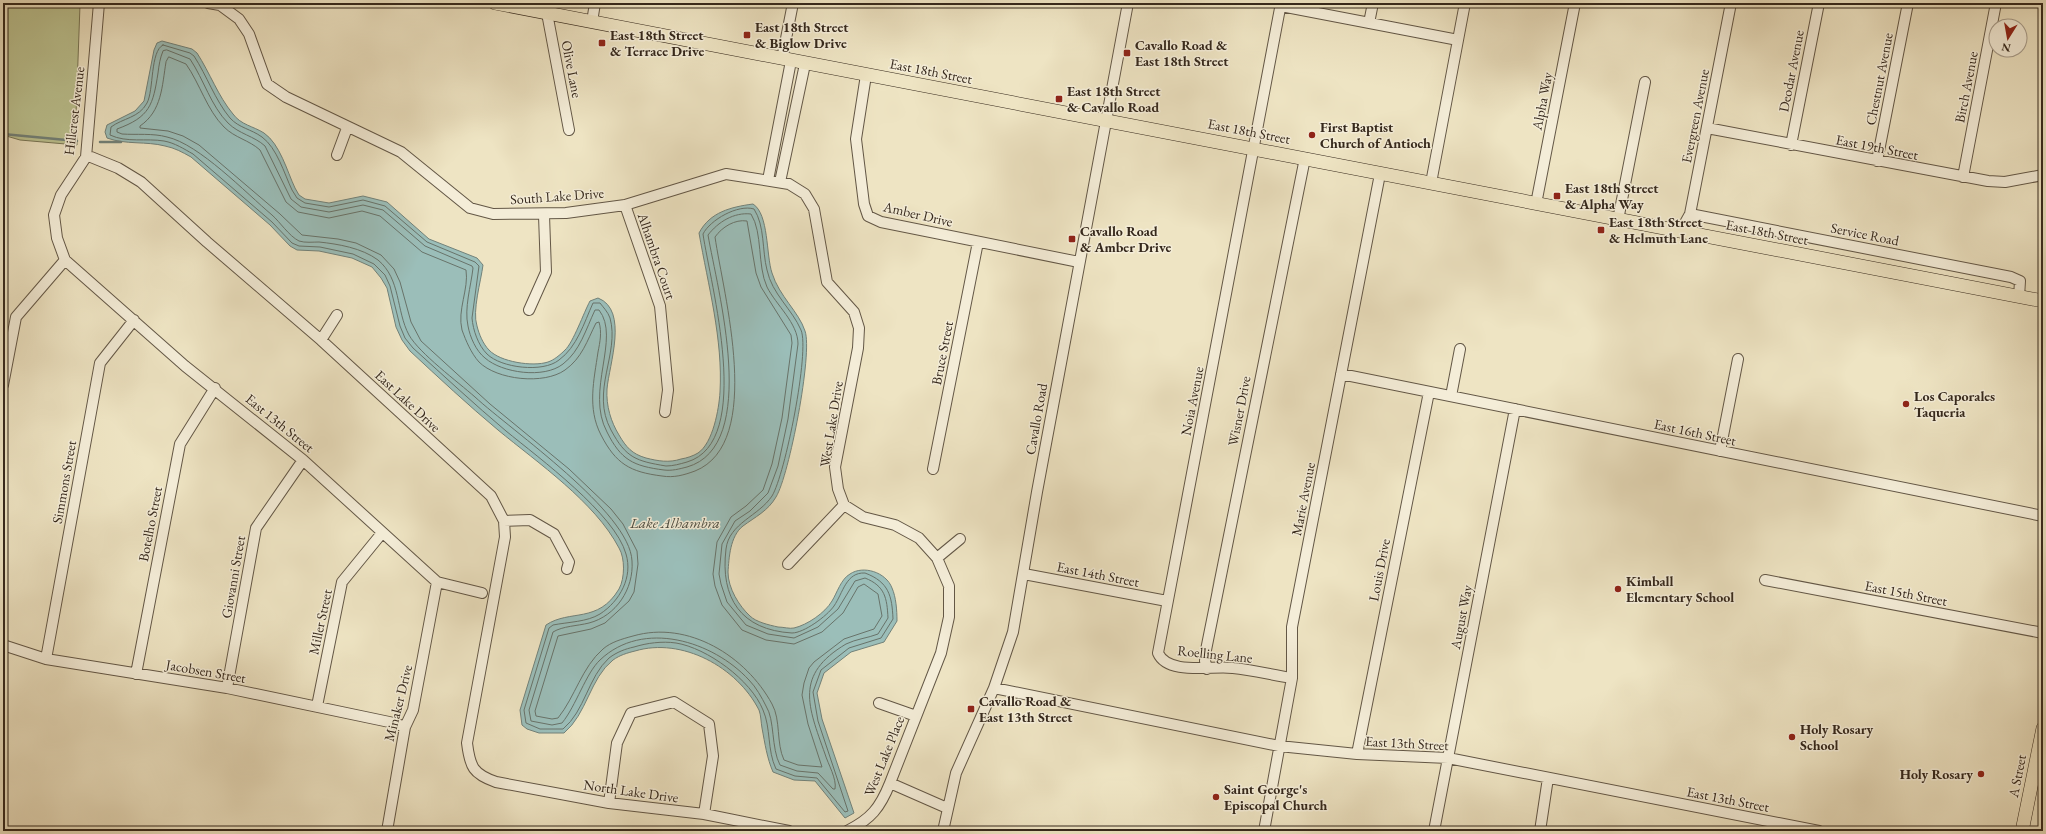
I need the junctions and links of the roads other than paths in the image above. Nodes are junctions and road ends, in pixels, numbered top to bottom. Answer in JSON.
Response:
{"nodes":[{"id":1,"x":99,"y":3,"type":"edge"},
{"id":2,"x":208,"y":3,"type":"edge"},
{"id":3,"x":495,"y":3,"type":"edge"},
{"id":4,"x":595,"y":3,"type":"edge"},
{"id":5,"x":793,"y":3,"type":"edge"},
{"id":6,"x":1128,"y":3,"type":"edge"},
{"id":7,"x":1373,"y":3,"type":"edge"},
{"id":8,"x":1465,"y":3,"type":"edge"},
{"id":9,"x":1575,"y":3,"type":"edge"},
{"id":10,"x":1731,"y":3,"type":"edge"},
{"id":11,"x":1819,"y":3,"type":"edge"},
{"id":12,"x":1908,"y":3,"type":"edge"},
{"id":13,"x":1996,"y":3,"type":"edge"},
{"id":14,"x":1281,"y":4,"type":"edge"},
{"id":15,"x":547,"y":13,"type":"junction"},
{"id":16,"x":592,"y":22,"type":"junction"},
{"id":17,"x":1369,"y":23,"type":"junction"},
{"id":18,"x":1458,"y":40,"type":"junction"},
{"id":19,"x":787,"y":60,"type":"junction"},
{"id":20,"x":805,"y":64,"type":"junction"},
{"id":21,"x":866,"y":75,"type":"junction"},
{"id":22,"x":1645,"y":82,"type":"dead end"},
{"id":23,"x":1106,"y":121,"type":"junction"},
{"id":24,"x":347,"y":128,"type":"junction"},
{"id":25,"x":1707,"y":128,"type":"junction"},
{"id":26,"x":569,"y":130,"type":"dead end"},
{"id":27,"x":1792,"y":145,"type":"junction"},
{"id":28,"x":1255,"y":148,"type":"junction"},
{"id":29,"x":337,"y":155,"type":"dead end"},
{"id":30,"x":86,"y":157,"type":"junction"},
{"id":31,"x":1305,"y":158,"type":"junction"},
{"id":32,"x":1878,"y":161,"type":"junction"},
{"id":33,"x":1380,"y":174,"type":"junction"},
{"id":34,"x":2043,"y":174,"type":"edge"},
{"id":35,"x":1963,"y":177,"type":"junction"},
{"id":36,"x":773,"y":181,"type":"junction"},
{"id":37,"x":1431,"y":183,"type":"junction"},
{"id":38,"x":1536,"y":204,"type":"junction"},
{"id":39,"x":625,"y":205,"type":"junction"},
{"id":40,"x":544,"y":214,"type":"junction"},
{"id":41,"x":1690,"y":214,"type":"junction"},
{"id":42,"x":1618,"y":220,"type":"junction"},
{"id":43,"x":1680,"y":232,"type":"junction"},
{"id":44,"x":978,"y":242,"type":"junction"},
{"id":45,"x":66,"y":260,"type":"junction"},
{"id":46,"x":1079,"y":262,"type":"junction"},
{"id":47,"x":2019,"y":297,"type":"junction"},
{"id":48,"x":2043,"y":302,"type":"edge"},
{"id":49,"x":530,"y":310,"type":"dead end"},
{"id":50,"x":337,"y":315,"type":"dead end"},
{"id":51,"x":134,"y":320,"type":"junction"},
{"id":52,"x":321,"y":340,"type":"junction"},
{"id":53,"x":1460,"y":349,"type":"dead end"},
{"id":54,"x":1738,"y":359,"type":"dead end"},
{"id":55,"x":1341,"y":374,"type":"junction"},
{"id":56,"x":3,"y":385,"type":"edge"},
{"id":57,"x":215,"y":388,"type":"junction"},
{"id":58,"x":1429,"y":392,"type":"junction"},
{"id":59,"x":1451,"y":396,"type":"junction"},
{"id":60,"x":1515,"y":409,"type":"junction"},
{"id":61,"x":664,"y":412,"type":"dead end"},
{"id":62,"x":1720,"y":451,"type":"junction"},
{"id":63,"x":303,"y":460,"type":"junction"},
{"id":64,"x":933,"y":469,"type":"dead end"},
{"id":65,"x":844,"y":505,"type":"junction"},
{"id":66,"x":2043,"y":516,"type":"edge"},
{"id":67,"x":504,"y":521,"type":"junction"},
{"id":68,"x":382,"y":533,"type":"junction"},
{"id":69,"x":960,"y":539,"type":"dead end"},
{"id":70,"x":937,"y":558,"type":"junction"},
{"id":71,"x":788,"y":564,"type":"dead end"},
{"id":72,"x":567,"y":569,"type":"dead end"},
{"id":73,"x":1024,"y":574,"type":"junction"},
{"id":74,"x":1765,"y":580,"type":"dead end"},
{"id":75,"x":437,"y":582,"type":"junction"},
{"id":76,"x":482,"y":593,"type":"dead end"},
{"id":77,"x":1168,"y":601,"type":"junction"},
{"id":78,"x":2043,"y":633,"type":"edge"},
{"id":79,"x":3,"y":645,"type":"edge"},
{"id":80,"x":46,"y":659,"type":"junction"},
{"id":81,"x":1161,"y":659,"type":"joint"},
{"id":82,"x":1207,"y":669,"type":"junction"},
{"id":83,"x":136,"y":674,"type":"junction"},
{"id":84,"x":1292,"y":678,"type":"junction"},
{"id":85,"x":227,"y":688,"type":"junction"},
{"id":86,"x":994,"y":688,"type":"junction"},
{"id":87,"x":879,"y":703,"type":"dead end"},
{"id":88,"x":316,"y":706,"type":"junction"},
{"id":89,"x":916,"y":716,"type":"junction"},
{"id":90,"x":405,"y":728,"type":"junction"},
{"id":91,"x":2043,"y":728,"type":"edge"},
{"id":92,"x":1279,"y":746,"type":"junction"},
{"id":93,"x":1357,"y":754,"type":"junction"},
{"id":94,"x":1448,"y":758,"type":"junction"},
{"id":95,"x":473,"y":769,"type":"joint"},
{"id":96,"x":1548,"y":778,"type":"junction"},
{"id":97,"x":890,"y":783,"type":"junction"},
{"id":98,"x":608,"y":804,"type":"junction"},
{"id":99,"x":947,"y":808,"type":"junction"},
{"id":100,"x":704,"y":814,"type":"junction"},
{"id":101,"x":387,"y":831,"type":"edge"},
{"id":102,"x":789,"y":831,"type":"edge"},
{"id":103,"x":847,"y":831,"type":"edge"},
{"id":104,"x":943,"y":831,"type":"edge"},
{"id":105,"x":1264,"y":831,"type":"edge"},
{"id":106,"x":1434,"y":831,"type":"edge"},
{"id":107,"x":1540,"y":831,"type":"edge"},
{"id":108,"x":1819,"y":831,"type":"edge"},
{"id":109,"x":2022,"y":831,"type":"edge"}],
"edges":[{"from":1,"to":30,"type":"street","name":"Hillcrest Avenue"},
{"from":2,"to":24,"type":"street","name":"South Lake Drive"},
{"from":3,"to":15,"type":"main road","name":"East 18th Street"},
{"from":4,"to":16,"type":"street"},
{"from":5,"to":19,"type":"street"},
{"from":6,"to":23,"type":"street","name":"Cavallo Road"},
{"from":7,"to":17,"type":"street"},
{"from":8,"to":18,"type":"street"},
{"from":9,"to":38,"type":"street","name":"Alpha Way"},
{"from":10,"to":25,"type":"street","name":"Evergreen Avenue"},
{"from":11,"to":27,"type":"street","name":"Deodar Avenue"},
{"from":12,"to":32,"type":"street","name":"Chestnut Avenue"},
{"from":13,"to":35,"type":"street","name":"Birch Avenue"},
{"from":14,"to":17,"type":"street"},
{"from":14,"to":28,"type":"street","name":"Noia Avenue"},
{"from":15,"to":16,"type":"main road","name":"East 18th Street"},
{"from":15,"to":26,"type":"street","name":"Olive Lane"},
{"from":16,"to":19,"type":"main road","name":"East 18th Street"},
{"from":17,"to":18,"type":"street"},
{"from":18,"to":37,"type":"street"},
{"from":19,"to":20,"type":"main road","name":"East 18th Street"},
{"from":19,"to":36,"type":"street"},
{"from":20,"to":21,"type":"main road","name":"East 18th Street"},
{"from":20,"to":36,"type":"street"},
{"from":21,"to":23,"type":"main road","name":"East 18th Street"},
{"from":21,"to":44,"type":"street","name":"Amber Drive"},
{"from":22,"to":42,"type":"street"},
{"from":23,"to":28,"type":"main road","name":"East 18th Street"},
{"from":23,"to":46,"type":"street","name":"Cavallo Road"},
{"from":24,"to":29,"type":"street"},
{"from":24,"to":40,"type":"street","name":"South Lake Drive"},
{"from":25,"to":27,"type":"street","name":"East 19th Street"},
{"from":25,"to":41,"type":"street","name":"Evergreen Avenue"},
{"from":27,"to":32,"type":"street","name":"East 19th Street"},
{"from":28,"to":31,"type":"main road","name":"East 18th Street"},
{"from":28,"to":77,"type":"street","name":"Noia Avenue"},
{"from":30,"to":45,"type":"street","name":"Hillcrest Avenue"},
{"from":30,"to":52,"type":"street","name":"East Lake Drive"},
{"from":31,"to":33,"type":"main road","name":"East 18th Street"},
{"from":31,"to":82,"type":"street","name":"Wisner Drive"},
{"from":32,"to":35,"type":"street","name":"East 19th Street"},
{"from":33,"to":37,"type":"main road","name":"East 18th Street"},
{"from":33,"to":55,"type":"street","name":"Marie Avenue"},
{"from":34,"to":35,"type":"street","name":"East 19th Street"},
{"from":36,"to":39,"type":"street","name":"South Lake Drive"},
{"from":36,"to":65,"type":"street","name":"West Lake Drive"},
{"from":37,"to":38,"type":"main road","name":"East 18th Street"},
{"from":38,"to":42,"type":"main road","name":"East 18th Street"},
{"from":39,"to":40,"type":"street","name":"South Lake Drive"},
{"from":39,"to":61,"type":"street","name":"Alhambra Court"},
{"from":40,"to":49,"type":"street"},
{"from":41,"to":43,"type":"street","name":"Evergreen Avenue"},
{"from":41,"to":47,"type":"street","name":"Service Road"},
{"from":42,"to":43,"type":"main road","name":"East 18th Street"},
{"from":43,"to":47,"type":"main road","name":"East 18th Street"},
{"from":44,"to":46,"type":"street","name":"Amber Drive"},
{"from":44,"to":64,"type":"street","name":"Bruce Street"},
{"from":45,"to":51,"type":"street","name":"East 13th Street"},
{"from":45,"to":56,"type":"street"},
{"from":46,"to":73,"type":"street","name":"Cavallo Road"},
{"from":47,"to":48,"type":"main road","name":"East 18th Street"},
{"from":50,"to":52,"type":"street"},
{"from":51,"to":57,"type":"street","name":"East 13th Street"},
{"from":51,"to":80,"type":"street","name":"Simmons Street"},
{"from":52,"to":67,"type":"street","name":"East Lake Drive"},
{"from":53,"to":59,"type":"street"},
{"from":54,"to":62,"type":"street"},
{"from":55,"to":58,"type":"street","name":"East 16th Street"},
{"from":55,"to":84,"type":"street","name":"Marie Avenue"},
{"from":57,"to":63,"type":"street","name":"East 13th Street"},
{"from":57,"to":83,"type":"street","name":"Botelho Street"},
{"from":58,"to":59,"type":"street","name":"East 16th Street"},
{"from":58,"to":93,"type":"street","name":"Louis Drive"},
{"from":59,"to":60,"type":"street","name":"East 16th Street"},
{"from":60,"to":62,"type":"street","name":"East 16th Street"},
{"from":60,"to":94,"type":"street","name":"August Way"},
{"from":62,"to":66,"type":"street","name":"East 16th Street"},
{"from":63,"to":68,"type":"street","name":"East 13th Street"},
{"from":63,"to":85,"type":"street","name":"Giovanni Street"},
{"from":65,"to":70,"type":"street"},
{"from":65,"to":71,"type":"street"},
{"from":67,"to":72,"type":"street"},
{"from":67,"to":95,"type":"street","name":"East Lake Drive"},
{"from":68,"to":75,"type":"street","name":"East 13th Street"},
{"from":68,"to":88,"type":"street","name":"Miller Street"},
{"from":69,"to":70,"type":"street"},
{"from":70,"to":89,"type":"street"},
{"from":73,"to":77,"type":"street","name":"East 14th Street"},
{"from":73,"to":86,"type":"street","name":"Cavallo Road"},
{"from":74,"to":78,"type":"street","name":"East 15th Street"},
{"from":75,"to":76,"type":"street","name":"East 13th Street"},
{"from":75,"to":90,"type":"street","name":"Minaker Drive"},
{"from":77,"to":81,"type":"street","name":"Noia Avenue"},
{"from":79,"to":80,"type":"street","name":"Jacobsen Street"},
{"from":80,"to":83,"type":"street","name":"Jacobsen Street"},
{"from":81,"to":82,"type":"street","name":"Roelling Lane"},
{"from":82,"to":84,"type":"street","name":"Roelling Lane"},
{"from":83,"to":85,"type":"street","name":"Jacobsen Street"},
{"from":84,"to":92,"type":"street","name":"Marie Avenue"},
{"from":85,"to":88,"type":"street","name":"Jacobsen Street"},
{"from":86,"to":92,"type":"street","name":"East 13th Street"},
{"from":86,"to":99,"type":"street","name":"Cavallo Road"},
{"from":87,"to":89,"type":"street","name":"West Lake Place"},
{"from":88,"to":90,"type":"street","name":"Jacobsen Street"},
{"from":89,"to":97,"type":"street","name":"West Lake Place"},
{"from":90,"to":101,"type":"street","name":"Minaker Drive"},
{"from":91,"to":109,"type":"main road","name":"A Street"},
{"from":92,"to":93,"type":"street","name":"East 13th Street"},
{"from":92,"to":105,"type":"street","name":"Marie Avenue"},
{"from":93,"to":94,"type":"street","name":"East 13th Street"},
{"from":94,"to":96,"type":"street","name":"East 13th Street"},
{"from":94,"to":106,"type":"street","name":"August Way"},
{"from":95,"to":98,"type":"street","name":"North Lake Drive"},
{"from":96,"to":107,"type":"street"},
{"from":96,"to":108,"type":"street","name":"East 13th Street"},
{"from":97,"to":99,"type":"street"},
{"from":97,"to":103,"type":"street","name":"West Lake Place"},
{"from":98,"to":100,"type":"street","name":"North Lake Drive"},
{"from":98,"to":100,"type":"street"},
{"from":99,"to":104,"type":"street","name":"Cavallo Road"},
{"from":100,"to":102,"type":"street","name":"North Lake Drive"}]}
